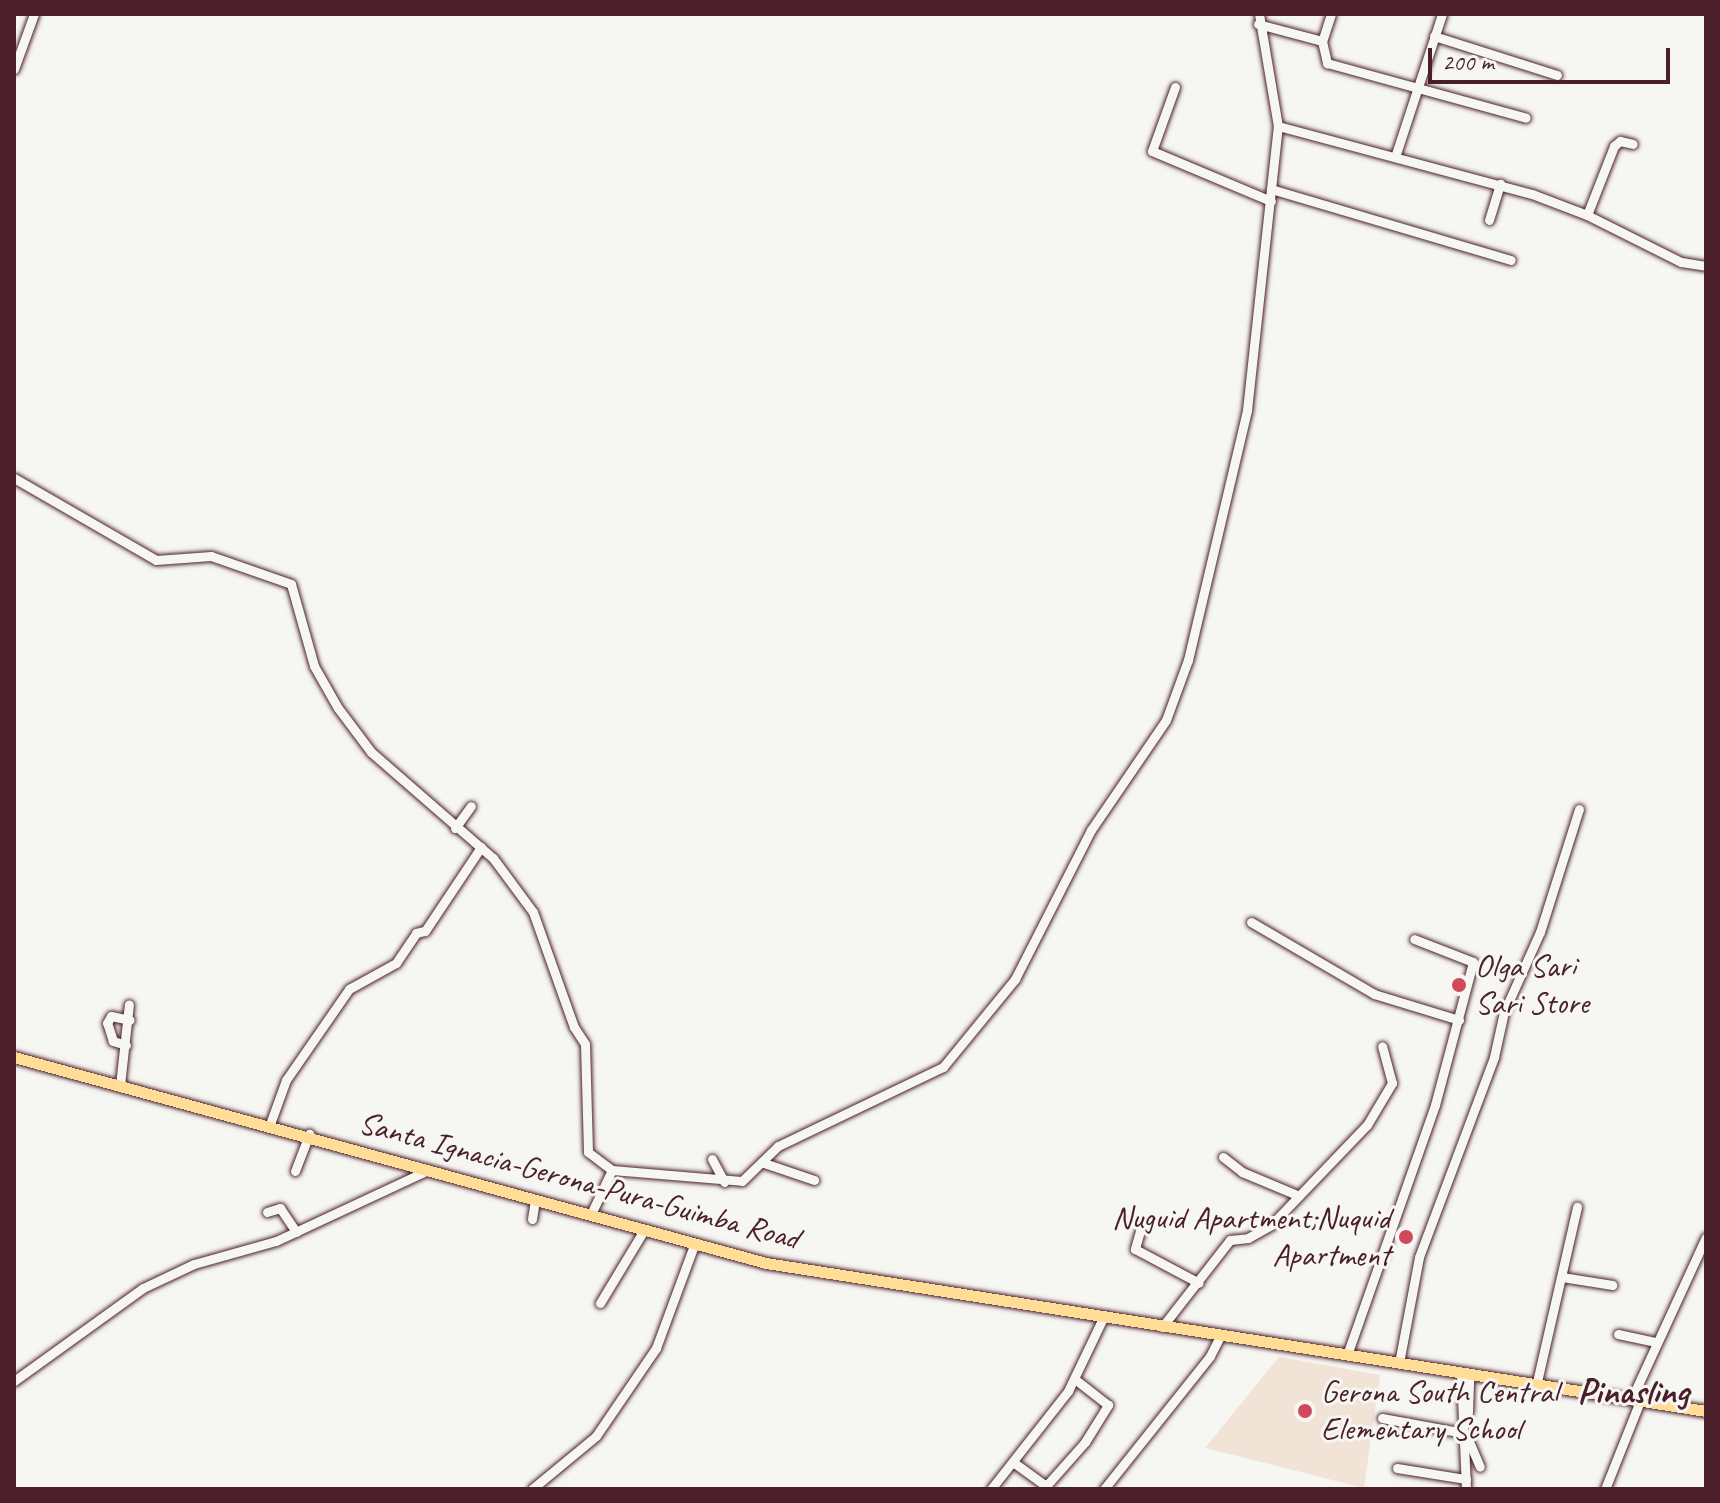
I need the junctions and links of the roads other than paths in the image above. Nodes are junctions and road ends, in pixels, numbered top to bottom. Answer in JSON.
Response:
{"nodes":[{"id":1,"x":34,"y":14,"type":"edge"},
{"id":2,"x":1331,"y":14,"type":"edge"},
{"id":3,"x":1442,"y":14,"type":"edge"},
{"id":4,"x":1259,"y":19,"type":"edge"},
{"id":5,"x":1434,"y":36,"type":"junction"},
{"id":6,"x":1322,"y":41,"type":"junction"},
{"id":7,"x":14,"y":69,"type":"edge"},
{"id":8,"x":1557,"y":75,"type":"dead end"},
{"id":9,"x":1175,"y":87,"type":"dead end"},
{"id":10,"x":1415,"y":88,"type":"junction"},
{"id":11,"x":1526,"y":118,"type":"dead end"},
{"id":12,"x":1278,"y":126,"type":"junction"},
{"id":13,"x":1633,"y":144,"type":"dead end"},
{"id":14,"x":1395,"y":157,"type":"junction"},
{"id":15,"x":1500,"y":184,"type":"junction"},
{"id":16,"x":1271,"y":189,"type":"junction"},
{"id":17,"x":1271,"y":201,"type":"junction"},
{"id":18,"x":1587,"y":215,"type":"junction"},
{"id":19,"x":1489,"y":220,"type":"dead end"},
{"id":20,"x":1511,"y":260,"type":"dead end"},
{"id":21,"x":1706,"y":266,"type":"edge"},
{"id":22,"x":14,"y":478,"type":"edge"},
{"id":23,"x":471,"y":806,"type":"dead end"},
{"id":24,"x":1579,"y":809,"type":"dead end"},
{"id":25,"x":455,"y":828,"type":"junction"},
{"id":26,"x":481,"y":847,"type":"junction"},
{"id":27,"x":1251,"y":922,"type":"dead end"},
{"id":28,"x":1414,"y":939,"type":"dead end"},
{"id":29,"x":129,"y":1004,"type":"dead end"},
{"id":30,"x":130,"y":1020,"type":"junction"},
{"id":31,"x":1459,"y":1020,"type":"junction"},
{"id":32,"x":126,"y":1045,"type":"junction"},
{"id":33,"x":1382,"y":1046,"type":"dead end"},
{"id":34,"x":14,"y":1057,"type":"edge"},
{"id":35,"x":120,"y":1085,"type":"junction"},
{"id":36,"x":270,"y":1124,"type":"junction"},
{"id":37,"x":309,"y":1134,"type":"junction"},
{"id":38,"x":1223,"y":1157,"type":"dead end"},
{"id":39,"x":712,"y":1159,"type":"dead end"},
{"id":40,"x":764,"y":1163,"type":"junction"},
{"id":41,"x":428,"y":1169,"type":"junction"},
{"id":42,"x":612,"y":1170,"type":"junction"},
{"id":43,"x":295,"y":1171,"type":"dead end"},
{"id":44,"x":814,"y":1180,"type":"dead end"},
{"id":45,"x":724,"y":1182,"type":"junction"},
{"id":46,"x":1297,"y":1195,"type":"junction"},
{"id":47,"x":535,"y":1199,"type":"junction"},
{"id":48,"x":1577,"y":1207,"type":"dead end"},
{"id":49,"x":267,"y":1212,"type":"dead end"},
{"id":50,"x":591,"y":1214,"type":"junction"},
{"id":51,"x":532,"y":1219,"type":"dead end"},
{"id":52,"x":644,"y":1230,"type":"junction"},
{"id":53,"x":1140,"y":1231,"type":"dead end"},
{"id":54,"x":296,"y":1232,"type":"junction"},
{"id":55,"x":1706,"y":1237,"type":"edge"},
{"id":56,"x":694,"y":1245,"type":"junction"},
{"id":57,"x":1562,"y":1277,"type":"junction"},
{"id":58,"x":1199,"y":1283,"type":"junction"},
{"id":59,"x":1612,"y":1285,"type":"dead end"},
{"id":60,"x":600,"y":1303,"type":"dead end"},
{"id":61,"x":1103,"y":1318,"type":"junction"},
{"id":62,"x":1162,"y":1327,"type":"junction"},
{"id":63,"x":1618,"y":1334,"type":"dead end"},
{"id":64,"x":1220,"y":1336,"type":"junction"},
{"id":65,"x":1657,"y":1342,"type":"junction"},
{"id":66,"x":1347,"y":1355,"type":"junction"},
{"id":67,"x":1399,"y":1363,"type":"junction"},
{"id":68,"x":1465,"y":1374,"type":"junction"},
{"id":69,"x":1076,"y":1380,"type":"junction"},
{"id":70,"x":14,"y":1381,"type":"edge"},
{"id":71,"x":1536,"y":1386,"type":"junction"},
{"id":72,"x":1636,"y":1401,"type":"junction"},
{"id":73,"x":1706,"y":1411,"type":"edge"},
{"id":74,"x":1382,"y":1418,"type":"dead end"},
{"id":75,"x":1464,"y":1433,"type":"junction"},
{"id":76,"x":1013,"y":1462,"type":"junction"},
{"id":77,"x":1480,"y":1467,"type":"dead end"},
{"id":78,"x":1397,"y":1468,"type":"dead end"},
{"id":79,"x":1466,"y":1484,"type":"edge"},
{"id":80,"x":532,"y":1489,"type":"edge"},
{"id":81,"x":991,"y":1489,"type":"edge"},
{"id":82,"x":1104,"y":1489,"type":"edge"},
{"id":83,"x":1605,"y":1489,"type":"edge"}],
"edges":[{"from":1,"to":7,"type":"street"},
{"from":2,"to":6,"type":"street"},
{"from":3,"to":5,"type":"street"},
{"from":4,"to":6,"type":"street"},
{"from":4,"to":12,"type":"street"},
{"from":5,"to":8,"type":"street"},
{"from":5,"to":10,"type":"street"},
{"from":6,"to":10,"type":"street"},
{"from":9,"to":17,"type":"street"},
{"from":10,"to":11,"type":"street"},
{"from":10,"to":14,"type":"street"},
{"from":12,"to":14,"type":"street"},
{"from":12,"to":16,"type":"street"},
{"from":13,"to":18,"type":"street"},
{"from":14,"to":15,"type":"street"},
{"from":15,"to":18,"type":"street"},
{"from":15,"to":19,"type":"street"},
{"from":16,"to":17,"type":"street"},
{"from":16,"to":20,"type":"street"},
{"from":17,"to":40,"type":"street"},
{"from":18,"to":21,"type":"street"},
{"from":22,"to":25,"type":"street"},
{"from":23,"to":25,"type":"street"},
{"from":24,"to":67,"type":"street"},
{"from":25,"to":26,"type":"street"},
{"from":26,"to":36,"type":"street"},
{"from":26,"to":42,"type":"street"},
{"from":27,"to":31,"type":"street"},
{"from":28,"to":31,"type":"street"},
{"from":29,"to":30,"type":"street"},
{"from":30,"to":32,"type":"street"},
{"from":30,"to":32,"type":"street"},
{"from":31,"to":66,"type":"street"},
{"from":32,"to":35,"type":"street"},
{"from":33,"to":46,"type":"street"},
{"from":34,"to":35,"type":"main road","name":"Santa Ignacia-Gerona-Pura-Guimba Road"},
{"from":35,"to":36,"type":"main road","name":"Santa Ignacia-Gerona-Pura-Guimba Road"},
{"from":36,"to":37,"type":"main road","name":"Santa Ignacia-Gerona-Pura-Guimba Road"},
{"from":37,"to":41,"type":"main road","name":"Santa Ignacia-Gerona-Pura-Guimba Road"},
{"from":37,"to":43,"type":"street"},
{"from":38,"to":46,"type":"street"},
{"from":39,"to":45,"type":"street"},
{"from":40,"to":44,"type":"street"},
{"from":40,"to":45,"type":"street"},
{"from":41,"to":47,"type":"main road","name":"Santa Ignacia-Gerona-Pura-Guimba Road"},
{"from":41,"to":54,"type":"street"},
{"from":42,"to":45,"type":"street"},
{"from":42,"to":50,"type":"street"},
{"from":46,"to":58,"type":"street"},
{"from":47,"to":50,"type":"main road","name":"Santa Ignacia-Gerona-Pura-Guimba Road"},
{"from":47,"to":51,"type":"street"},
{"from":48,"to":57,"type":"street"},
{"from":49,"to":54,"type":"street"},
{"from":50,"to":52,"type":"main road","name":"Santa Ignacia-Gerona-Pura-Guimba Road"},
{"from":52,"to":56,"type":"main road","name":"Santa Ignacia-Gerona-Pura-Guimba Road"},
{"from":52,"to":60,"type":"street"},
{"from":53,"to":58,"type":"street"},
{"from":54,"to":70,"type":"street"},
{"from":55,"to":65,"type":"street"},
{"from":56,"to":61,"type":"main road","name":"Santa Ignacia-Gerona-Pura-Guimba Road"},
{"from":56,"to":80,"type":"street"},
{"from":57,"to":59,"type":"street"},
{"from":57,"to":71,"type":"street"},
{"from":58,"to":62,"type":"street"},
{"from":61,"to":62,"type":"main road","name":"Santa Ignacia-Gerona-Pura-Guimba Road"},
{"from":61,"to":69,"type":"street"},
{"from":62,"to":64,"type":"main road","name":"Santa Ignacia-Gerona-Pura-Guimba Road"},
{"from":63,"to":65,"type":"street"},
{"from":64,"to":66,"type":"main road","name":"Santa Ignacia-Gerona-Pura-Guimba Road"},
{"from":64,"to":82,"type":"street"},
{"from":65,"to":72,"type":"street"},
{"from":66,"to":67,"type":"main road","name":"Santa Ignacia-Gerona-Pura-Guimba Road"},
{"from":67,"to":68,"type":"main road","name":"Santa Ignacia-Gerona-Pura-Guimba Road"},
{"from":68,"to":71,"type":"main road","name":"Santa Ignacia-Gerona-Pura-Guimba Road"},
{"from":68,"to":75,"type":"street"},
{"from":68,"to":77,"type":"street"},
{"from":69,"to":76,"type":"street"},
{"from":69,"to":76,"type":"street"},
{"from":71,"to":72,"type":"main road","name":"Santa Ignacia-Gerona-Pura-Guimba Road"},
{"from":72,"to":73,"type":"main road","name":"Santa Ignacia-Gerona-Pura-Guimba Road"},
{"from":72,"to":83,"type":"street"},
{"from":74,"to":75,"type":"street"},
{"from":75,"to":79,"type":"street"},
{"from":76,"to":81,"type":"street"},
{"from":78,"to":79,"type":"street"}]}
